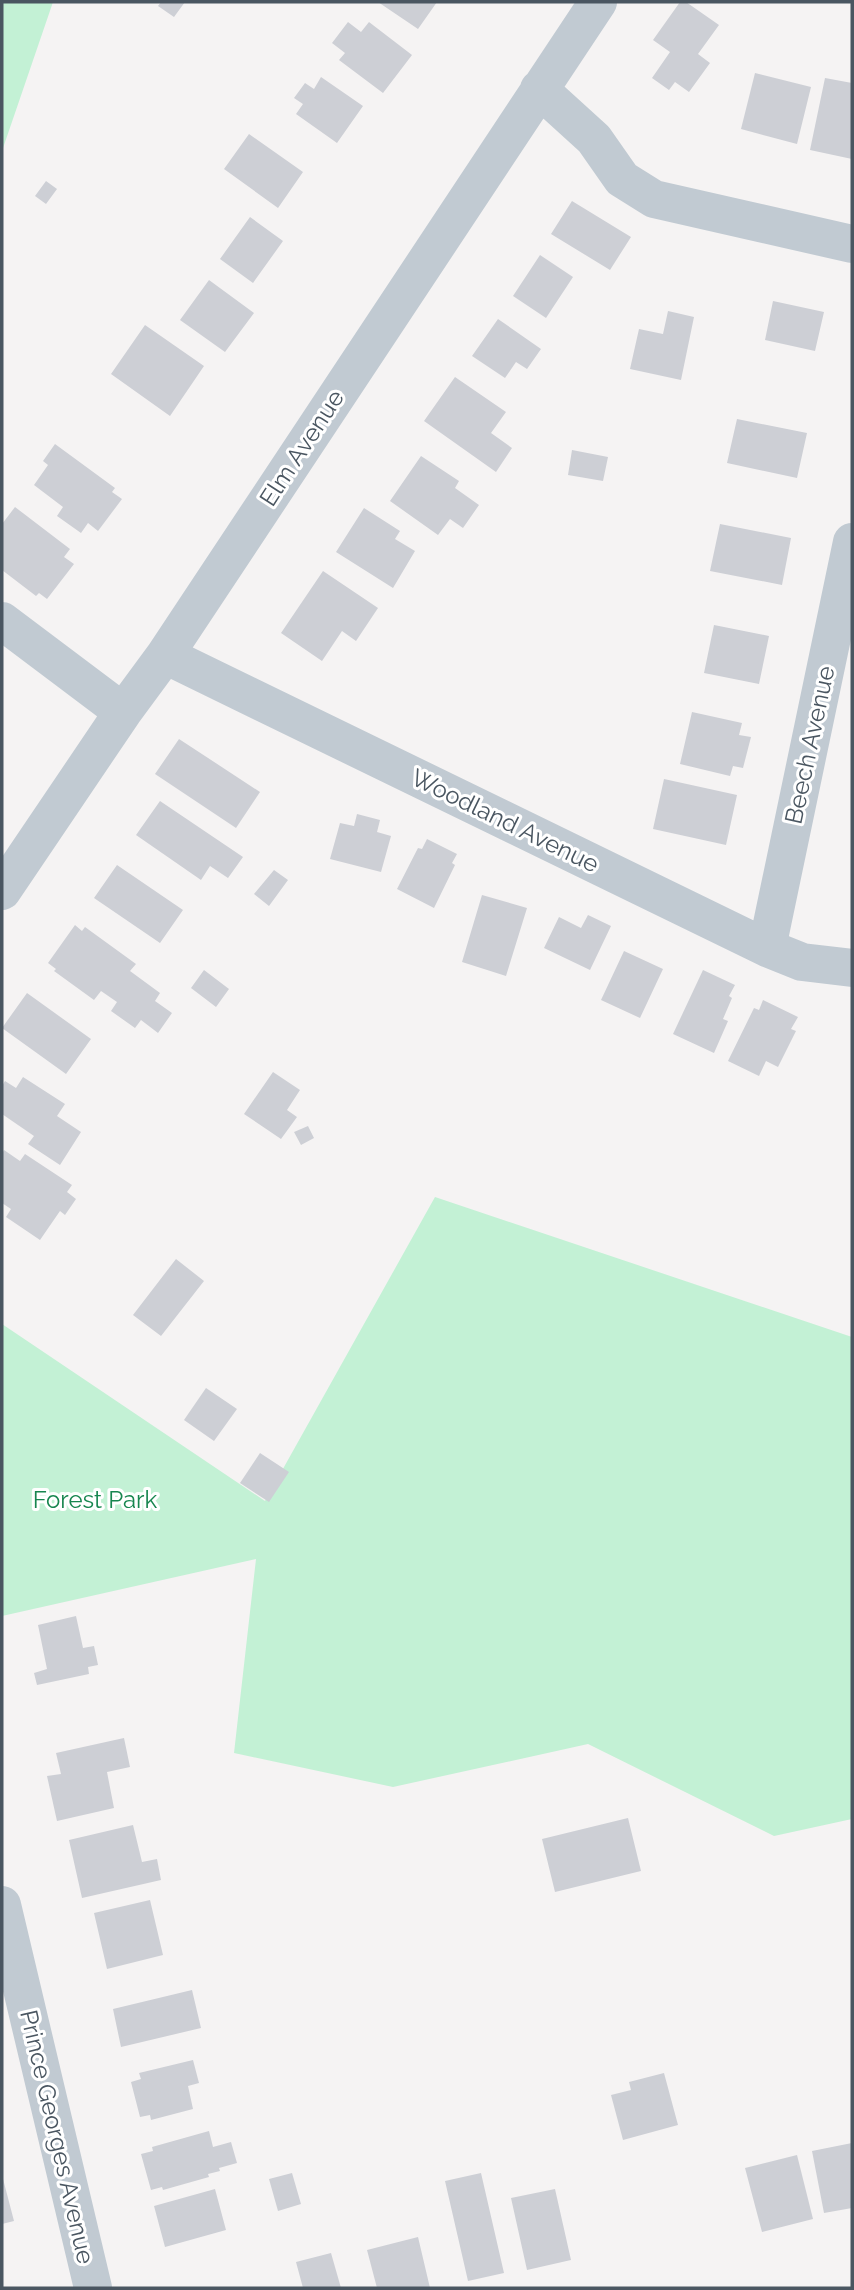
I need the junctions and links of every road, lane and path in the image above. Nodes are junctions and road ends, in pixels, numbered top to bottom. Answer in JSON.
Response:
{"nodes":[{"id":1,"x":598,"y":2,"type":"edge"},
{"id":2,"x":539,"y":89,"type":"junction"},
{"id":3,"x":852,"y":244,"type":"edge"},
{"id":4,"x":852,"y":542,"type":"edge"},
{"id":5,"x":2,"y":621,"type":"edge"},
{"id":6,"x":165,"y":655,"type":"junction"},
{"id":7,"x":123,"y":712,"type":"junction"},
{"id":8,"x":2,"y":891,"type":"edge"},
{"id":9,"x":767,"y":948,"type":"junction"},
{"id":10,"x":852,"y":968,"type":"edge"},
{"id":11,"x":2,"y":1905,"type":"edge"},
{"id":12,"x":93,"y":2288,"type":"edge"}],
"edges":[{"from":1,"to":2,"type":"street","name":"Elm Avenue"},
{"from":2,"to":3,"type":"street"},
{"from":2,"to":6,"type":"street","name":"Elm Avenue"},
{"from":4,"to":9,"type":"street","name":"Beech Avenue"},
{"from":5,"to":7,"type":"street"},
{"from":6,"to":7,"type":"street","name":"Elm Avenue"},
{"from":6,"to":9,"type":"street","name":"Woodland Avenue"},
{"from":7,"to":8,"type":"street","name":"Elm Avenue"},
{"from":9,"to":10,"type":"street","name":"Woodland Avenue"},
{"from":11,"to":12,"type":"street","name":"Prince Georges Avenue"}]}
